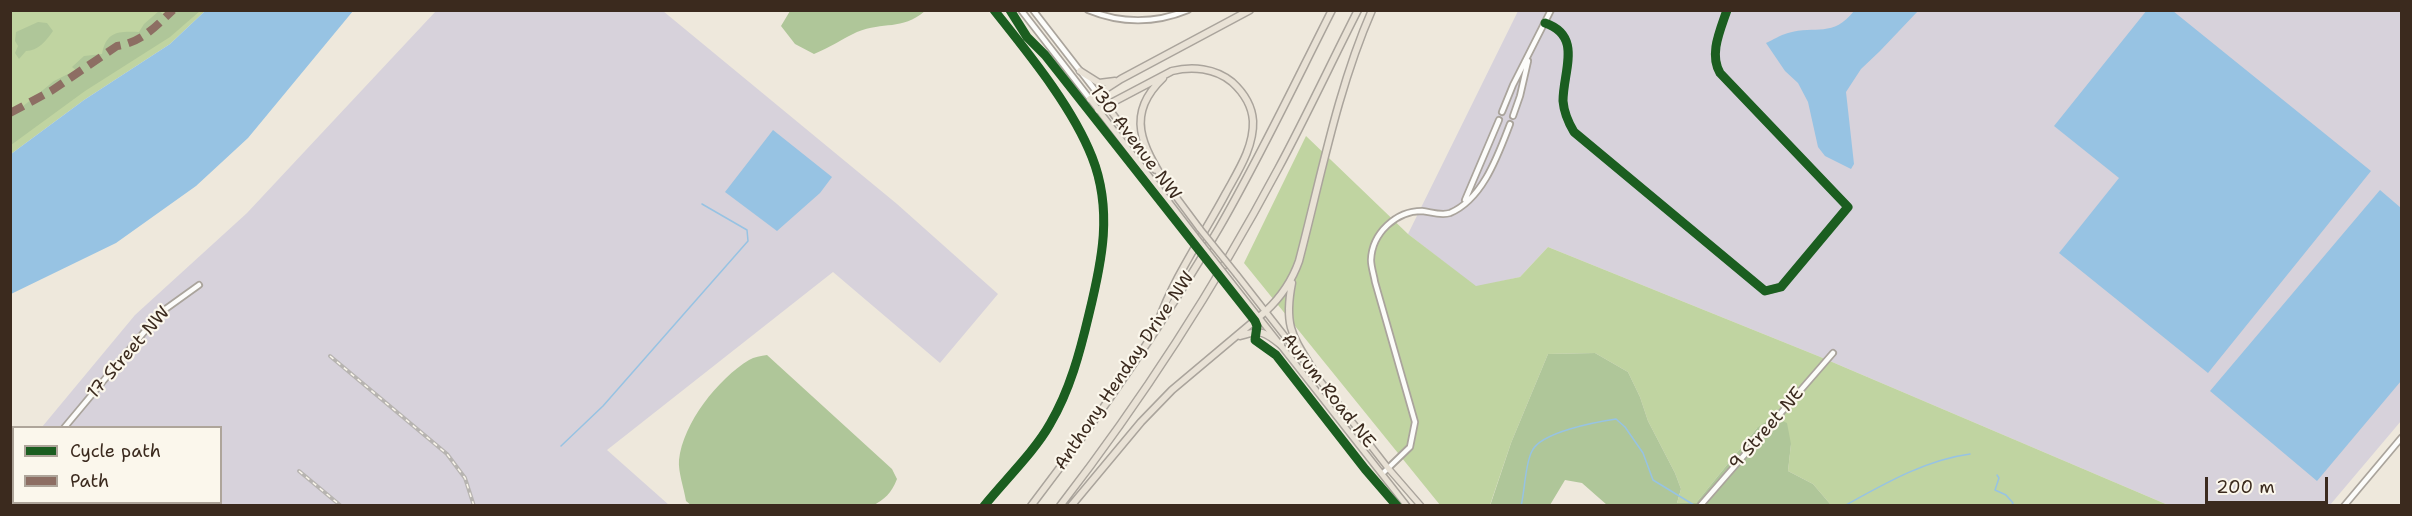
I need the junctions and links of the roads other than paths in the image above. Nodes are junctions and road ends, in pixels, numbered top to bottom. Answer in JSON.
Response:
{"nodes":[{"id":1,"x":994,"y":10,"type":"edge"},
{"id":2,"x":1021,"y":10,"type":"edge"},
{"id":3,"x":1033,"y":10,"type":"edge"},
{"id":4,"x":1188,"y":10,"type":"edge"},
{"id":5,"x":1250,"y":10,"type":"edge"},
{"id":6,"x":1332,"y":10,"type":"edge"},
{"id":7,"x":1358,"y":10,"type":"edge"},
{"id":8,"x":1372,"y":10,"type":"edge"},
{"id":9,"x":1551,"y":10,"type":"edge"},
{"id":10,"x":1726,"y":10,"type":"edge"},
{"id":11,"x":1089,"y":11,"type":"edge"},
{"id":12,"x":1545,"y":23,"type":"junction"},
{"id":13,"x":1529,"y":55,"type":"junction"},
{"id":14,"x":1172,"y":70,"type":"junction"},
{"id":15,"x":1080,"y":71,"type":"junction"},
{"id":16,"x":1121,"y":79,"type":"junction"},
{"id":17,"x":1098,"y":94,"type":"junction"},
{"id":18,"x":1090,"y":99,"type":"junction"},
{"id":19,"x":1106,"y":105,"type":"junction"},
{"id":20,"x":1098,"y":110,"type":"junction"},
{"id":21,"x":1502,"y":112,"type":"dead end"},
{"id":22,"x":1513,"y":116,"type":"dead end"},
{"id":23,"x":1499,"y":120,"type":"dead end"},
{"id":24,"x":1510,"y":124,"type":"dead end"},
{"id":25,"x":1166,"y":184,"type":"junction"},
{"id":26,"x":1464,"y":202,"type":"junction"},
{"id":27,"x":1237,"y":274,"type":"joint"},
{"id":28,"x":1292,"y":278,"type":"junction"},
{"id":29,"x":1231,"y":282,"type":"joint"},
{"id":30,"x":199,"y":285,"type":"dead end"},
{"id":31,"x":1266,"y":312,"type":"junction"},
{"id":32,"x":1259,"y":318,"type":"junction"},
{"id":33,"x":1153,"y":335,"type":"junction"},
{"id":34,"x":1234,"y":338,"type":"junction"},
{"id":35,"x":1281,"y":345,"type":"junction"},
{"id":36,"x":1833,"y":352,"type":"dead end"},
{"id":37,"x":1317,"y":376,"type":"junction"},
{"id":38,"x":66,"y":426,"type":"edge"},
{"id":39,"x":2402,"y":437,"type":"edge"},
{"id":40,"x":1388,"y":468,"type":"junction"},
{"id":41,"x":1382,"y":474,"type":"junction"},
{"id":42,"x":984,"y":506,"type":"edge"},
{"id":43,"x":1031,"y":506,"type":"edge"},
{"id":44,"x":1060,"y":506,"type":"edge"},
{"id":45,"x":1071,"y":506,"type":"edge"},
{"id":46,"x":1407,"y":506,"type":"edge"},
{"id":47,"x":1421,"y":506,"type":"edge"},
{"id":48,"x":1701,"y":506,"type":"edge"},
{"id":49,"x":2344,"y":506,"type":"edge"}],
"edges":[{"from":1,"to":42,"type":"street","name":"130 Avenue NW"},
{"from":2,"to":18,"type":"street","name":"130 Avenue NW"},
{"from":3,"to":15,"type":"street","name":"130 Avenue NW"},
{"from":4,"to":11,"type":"street"},
{"from":5,"to":16,"type":"highway"},
{"from":6,"to":33,"type":"highway","name":"Anthony Henday Drive NW"},
{"from":7,"to":44,"type":"highway","name":"Anthony Henday Drive NW"},
{"from":8,"to":28,"type":"highway"},
{"from":9,"to":12,"type":"street"},
{"from":10,"to":12,"type":"street"},
{"from":12,"to":13,"type":"street"},
{"from":13,"to":21,"type":"street"},
{"from":13,"to":22,"type":"street"},
{"from":14,"to":19,"type":"highway"},
{"from":14,"to":25,"type":"highway"},
{"from":14,"to":33,"type":"highway"},
{"from":15,"to":16,"type":"highway"},
{"from":15,"to":17,"type":"street","name":"130 Avenue NW"},
{"from":16,"to":17,"type":"highway"},
{"from":17,"to":18,"type":"highway"},
{"from":17,"to":19,"type":"main road","name":"130 Avenue NW"},
{"from":18,"to":20,"type":"main road","name":"130 Avenue NW"},
{"from":19,"to":20,"type":"highway"},
{"from":19,"to":25,"type":"main road","name":"130 Avenue NW"},
{"from":20,"to":29,"type":"main road","name":"130 Avenue NW","bridge":true},
{"from":23,"to":26,"type":"street"},
{"from":24,"to":26,"type":"street"},
{"from":25,"to":27,"type":"main road","name":"130 Avenue NW","bridge":true},
{"from":26,"to":40,"type":"street"},
{"from":27,"to":31,"type":"main road","name":"Aurum Road NE"},
{"from":28,"to":31,"type":"highway"},
{"from":28,"to":37,"type":"highway"},
{"from":29,"to":32,"type":"main road","name":"Aurum Road NE"},
{"from":30,"to":38,"type":"street","name":"17 Street NW"},
{"from":31,"to":32,"type":"highway"},
{"from":31,"to":37,"type":"main road","name":"Aurum Road NE"},
{"from":32,"to":34,"type":"highway"},
{"from":32,"to":35,"type":"main road","name":"Aurum Road NE"},
{"from":33,"to":43,"type":"highway","name":"Anthony Henday Drive NW"},
{"from":34,"to":35,"type":"highway"},
{"from":34,"to":45,"type":"highway"},
{"from":35,"to":41,"type":"main road","name":"Aurum Road NE"},
{"from":36,"to":48,"type":"street","name":"9 Street NE"},
{"from":37,"to":40,"type":"main road","name":"Aurum Road NE"},
{"from":39,"to":49,"type":"street"},
{"from":40,"to":41,"type":"street"},
{"from":40,"to":47,"type":"main road","name":"Aurum Road NE"},
{"from":41,"to":46,"type":"main road","name":"Aurum Road NE"}]}
